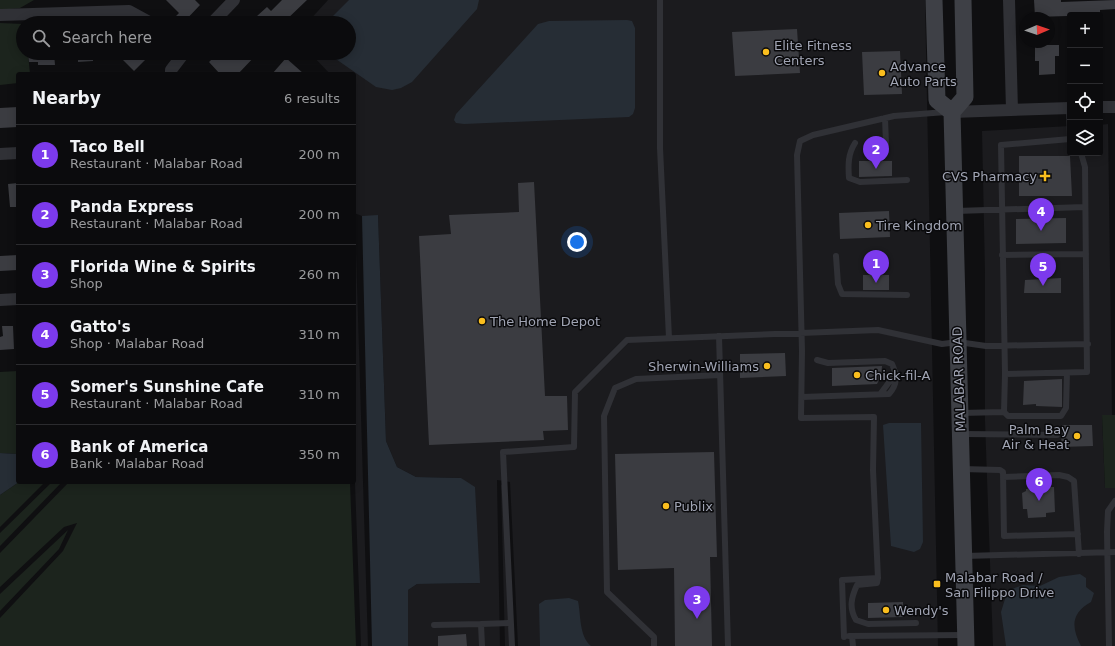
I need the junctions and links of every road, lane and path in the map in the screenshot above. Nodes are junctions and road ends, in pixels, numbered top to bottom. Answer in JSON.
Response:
{"nodes":[{"id":1,"x":234,"y":0,"type":"edge"},
{"id":2,"x":660,"y":0,"type":"edge"},
{"id":3,"x":934,"y":0,"type":"edge"},
{"id":4,"x":963,"y":0,"type":"edge"},
{"id":5,"x":1009,"y":0,"type":"edge"},
{"id":6,"x":101,"y":5,"type":"edge"},
{"id":7,"x":0,"y":16,"type":"edge"},
{"id":8,"x":138,"y":16,"type":"edge"},
{"id":9,"x":219,"y":16,"type":"edge"},
{"id":10,"x":178,"y":60,"type":"edge"},
{"id":11,"x":171,"y":72,"type":"edge"},
{"id":12,"x":1103,"y":107,"type":"edge"},
{"id":13,"x":1115,"y":107,"type":"edge"},
{"id":14,"x":1067,"y":108,"type":"edge"},
{"id":15,"x":1012,"y":110,"type":"junction"},
{"id":16,"x":952,"y":112,"type":"junction"},
{"id":17,"x":885,"y":118,"type":"junction"},
{"id":18,"x":1067,"y":139,"type":"edge"},
{"id":19,"x":855,"y":143,"type":"dead end"},
{"id":20,"x":886,"y":144,"type":"dead end"},
{"id":21,"x":16,"y":153,"type":"edge"},
{"id":22,"x":0,"y":154,"type":"edge"},
{"id":23,"x":1082,"y":156,"type":"edge"},
{"id":24,"x":907,"y":180,"type":"dead end"},
{"id":25,"x":1085,"y":207,"type":"junction"},
{"id":26,"x":1001,"y":210,"type":"junction"},
{"id":27,"x":954,"y":211,"type":"junction"},
{"id":28,"x":1086,"y":254,"type":"junction"},
{"id":29,"x":1002,"y":255,"type":"junction"},
{"id":30,"x":836,"y":256,"type":"dead end"},
{"id":31,"x":907,"y":295,"type":"dead end"},
{"id":32,"x":16,"y":299,"type":"edge"},
{"id":33,"x":0,"y":300,"type":"edge"},
{"id":34,"x":801,"y":333,"type":"junction"},
{"id":35,"x":719,"y":336,"type":"junction"},
{"id":36,"x":669,"y":338,"type":"junction"},
{"id":37,"x":958,"y":342,"type":"junction"},
{"id":38,"x":1088,"y":344,"type":"junction"},
{"id":39,"x":1004,"y":346,"type":"junction"},
{"id":40,"x":817,"y":360,"type":"dead end"},
{"id":41,"x":1067,"y":373,"type":"junction"},
{"id":42,"x":1005,"y":374,"type":"junction"},
{"id":43,"x":720,"y":375,"type":"junction"},
{"id":44,"x":802,"y":397,"type":"junction"},
{"id":45,"x":1004,"y":412,"type":"junction"},
{"id":46,"x":960,"y":413,"type":"junction"},
{"id":47,"x":960,"y":434,"type":"junction"},
{"id":48,"x":1057,"y":435,"type":"dead end"},
{"id":49,"x":961,"y":469,"type":"junction"},
{"id":50,"x":1003,"y":475,"type":"junction"},
{"id":51,"x":1115,"y":501,"type":"edge"},
{"id":52,"x":1078,"y":534,"type":"junction"},
{"id":53,"x":1115,"y":552,"type":"edge"},
{"id":54,"x":1107,"y":553,"type":"junction"},
{"id":55,"x":1078,"y":554,"type":"junction"},
{"id":56,"x":963,"y":556,"type":"junction"},
{"id":57,"x":878,"y":578,"type":"junction"},
{"id":58,"x":511,"y":623,"type":"junction"},
{"id":59,"x":916,"y":623,"type":"dead end"},
{"id":60,"x":481,"y":624,"type":"junction"},
{"id":61,"x":434,"y":625,"type":"dead end"},
{"id":62,"x":848,"y":637,"type":"junction"},
{"id":63,"x":965,"y":640,"type":"edge"},
{"id":64,"x":482,"y":646,"type":"edge"},
{"id":65,"x":512,"y":646,"type":"edge"},
{"id":66,"x":654,"y":646,"type":"edge"},
{"id":67,"x":728,"y":646,"type":"edge"},
{"id":68,"x":853,"y":646,"type":"edge"},
{"id":69,"x":1109,"y":646,"type":"edge"}],
"edges":[{"from":1,"to":9,"type":"street"},
{"from":2,"to":36,"type":"lane"},
{"from":3,"to":16,"type":"main road"},
{"from":4,"to":16,"type":"main road"},
{"from":5,"to":15,"type":"street"},
{"from":6,"to":7,"type":"street"},
{"from":6,"to":8,"type":"street"},
{"from":10,"to":11,"type":"street"},
{"from":12,"to":13,"type":"street"},
{"from":14,"to":15,"type":"street"},
{"from":15,"to":16,"type":"street"},
{"from":16,"to":17,"type":"lane"},
{"from":16,"to":27,"type":"main road","name":"MALABAR ROAD"},
{"from":17,"to":20,"type":"lane"},
{"from":17,"to":34,"type":"lane"},
{"from":18,"to":26,"type":"lane"},
{"from":19,"to":24,"type":"lane"},
{"from":21,"to":22,"type":"street"},
{"from":23,"to":25,"type":"lane"},
{"from":25,"to":26,"type":"lane"},
{"from":25,"to":28,"type":"lane"},
{"from":26,"to":27,"type":"lane"},
{"from":26,"to":29,"type":"lane"},
{"from":27,"to":37,"type":"main road","name":"MALABAR ROAD"},
{"from":28,"to":29,"type":"lane"},
{"from":28,"to":38,"type":"lane"},
{"from":29,"to":39,"type":"lane"},
{"from":30,"to":31,"type":"lane"},
{"from":32,"to":33,"type":"street"},
{"from":34,"to":35,"type":"lane"},
{"from":34,"to":37,"type":"lane"},
{"from":34,"to":44,"type":"lane"},
{"from":35,"to":36,"type":"lane"},
{"from":35,"to":43,"type":"lane"},
{"from":36,"to":58,"type":"lane"},
{"from":37,"to":39,"type":"lane"},
{"from":37,"to":46,"type":"main road","name":"MALABAR ROAD"},
{"from":38,"to":39,"type":"lane"},
{"from":38,"to":41,"type":"lane"},
{"from":39,"to":42,"type":"lane"},
{"from":40,"to":44,"type":"lane"},
{"from":41,"to":42,"type":"lane"},
{"from":41,"to":45,"type":"lane"},
{"from":42,"to":45,"type":"lane"},
{"from":43,"to":66,"type":"lane"},
{"from":43,"to":67,"type":"lane"},
{"from":44,"to":57,"type":"lane"},
{"from":45,"to":46,"type":"lane"},
{"from":46,"to":47,"type":"main road","name":"MALABAR ROAD"},
{"from":47,"to":48,"type":"lane"},
{"from":47,"to":49,"type":"main road","name":"MALABAR ROAD"},
{"from":49,"to":50,"type":"lane"},
{"from":49,"to":56,"type":"main road","name":"MALABAR ROAD"},
{"from":50,"to":52,"type":"lane"},
{"from":50,"to":52,"type":"lane"},
{"from":51,"to":54,"type":"lane"},
{"from":52,"to":55,"type":"lane"},
{"from":53,"to":54,"type":"lane"},
{"from":54,"to":55,"type":"lane"},
{"from":54,"to":69,"type":"lane"},
{"from":55,"to":56,"type":"lane"},
{"from":56,"to":63,"type":"main road","name":"MALABAR ROAD"},
{"from":57,"to":59,"type":"lane"},
{"from":57,"to":62,"type":"lane"},
{"from":58,"to":60,"type":"lane"},
{"from":58,"to":65,"type":"lane"},
{"from":60,"to":61,"type":"lane"},
{"from":60,"to":64,"type":"lane"},
{"from":62,"to":63,"type":"lane"},
{"from":62,"to":68,"type":"lane"}]}
